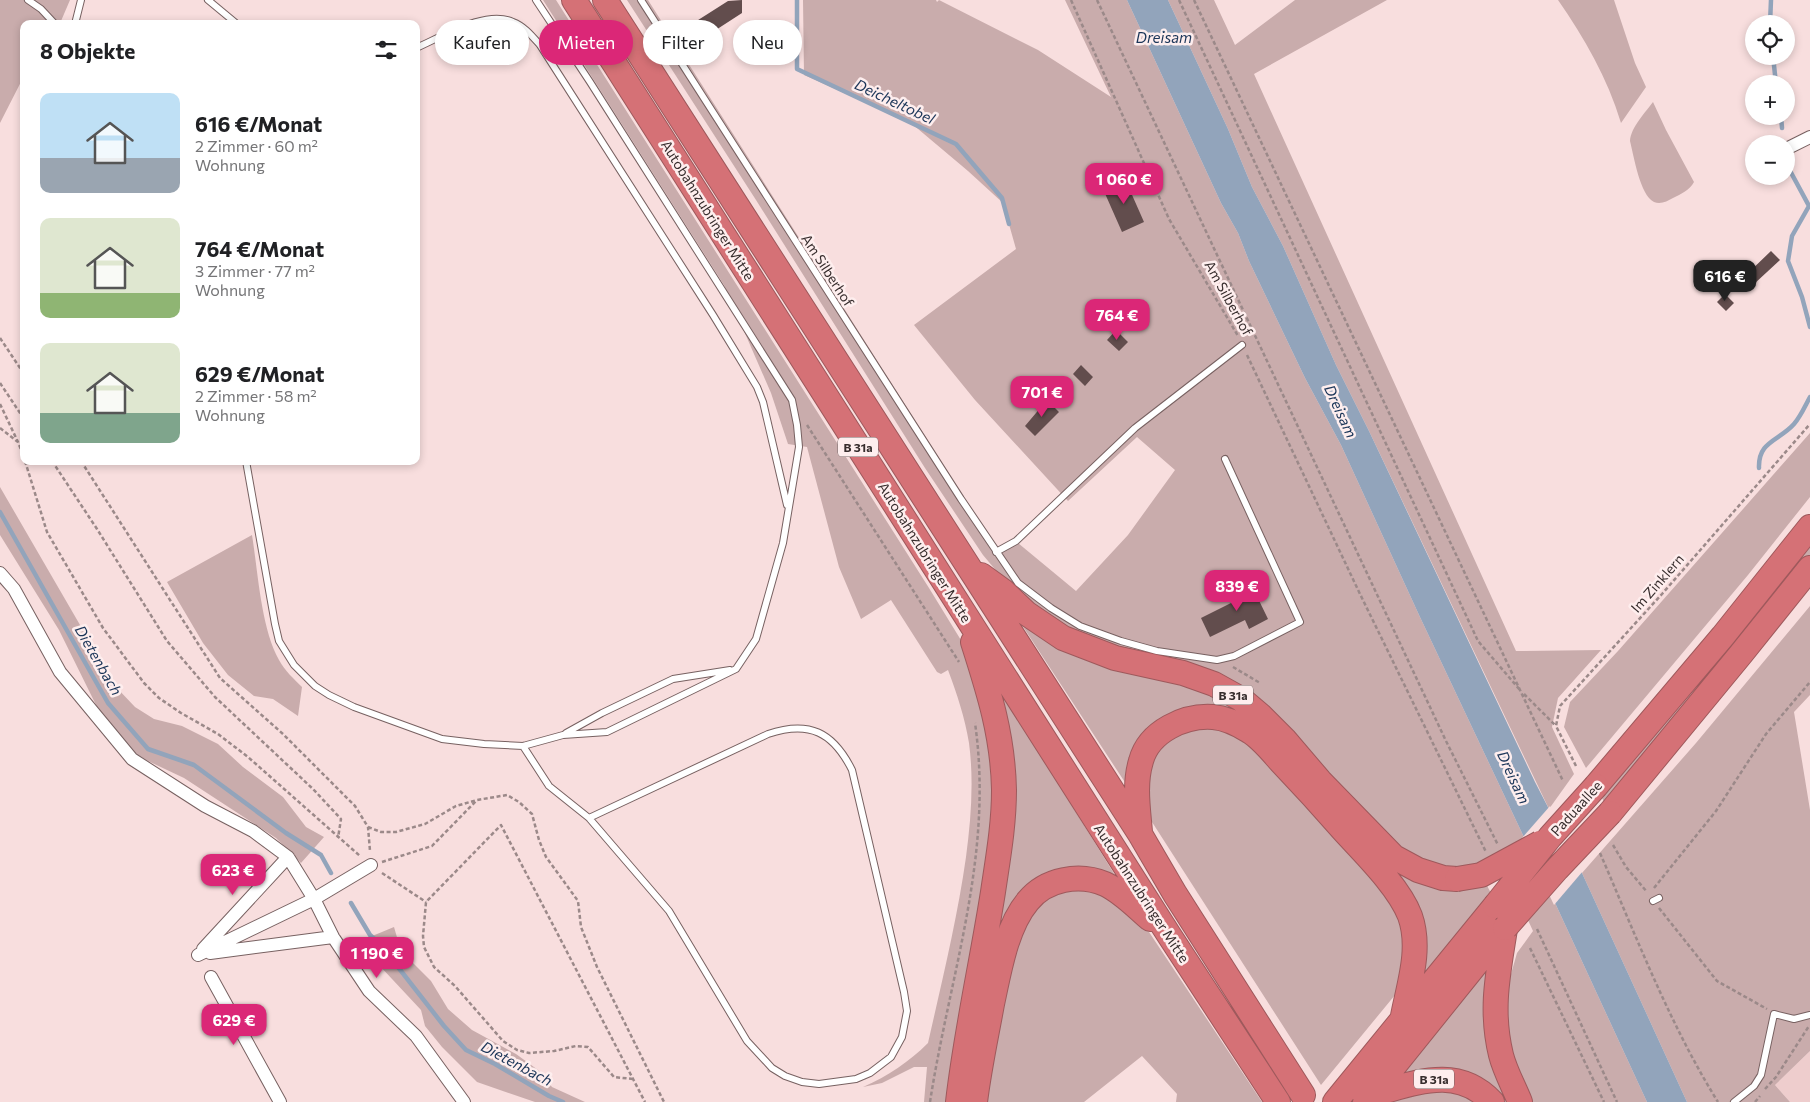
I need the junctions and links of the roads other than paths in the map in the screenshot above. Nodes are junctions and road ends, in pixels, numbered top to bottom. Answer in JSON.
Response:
{"nodes":[{"id":1,"x":28,"y":0,"type":"edge"},
{"id":2,"x":81,"y":0,"type":"edge"},
{"id":3,"x":208,"y":0,"type":"edge"},
{"id":4,"x":536,"y":0,"type":"edge"},
{"id":5,"x":574,"y":0,"type":"edge"},
{"id":6,"x":606,"y":0,"type":"edge"},
{"id":7,"x":641,"y":0,"type":"edge"},
{"id":8,"x":52,"y":20,"type":"edge"},
{"id":9,"x":77,"y":20,"type":"edge"},
{"id":10,"x":232,"y":20,"type":"edge"},
{"id":11,"x":420,"y":46,"type":"edge"},
{"id":12,"x":1810,"y":137,"type":"edge"},
{"id":13,"x":1795,"y":144,"type":"edge"},
{"id":14,"x":1242,"y":345,"type":"road end"},
{"id":15,"x":1225,"y":459,"type":"dead end"},
{"id":16,"x":247,"y":465,"type":"edge"},
{"id":17,"x":788,"y":509,"type":"junction"},
{"id":18,"x":1810,"y":527,"type":"edge"},
{"id":19,"x":996,"y":552,"type":"junction"},
{"id":20,"x":1810,"y":568,"type":"edge"},
{"id":21,"x":971,"y":569,"type":"junction"},
{"id":22,"x":0,"y":573,"type":"edge"},
{"id":23,"x":963,"y":612,"type":"junction"},
{"id":24,"x":736,"y":669,"type":"junction"},
{"id":25,"x":563,"y":735,"type":"junction"},
{"id":26,"x":523,"y":746,"type":"junction"},
{"id":27,"x":589,"y":818,"type":"junction"},
{"id":28,"x":1140,"y":834,"type":"junction"},
{"id":29,"x":1550,"y":837,"type":"junction"},
{"id":30,"x":288,"y":857,"type":"junction"},
{"id":31,"x":371,"y":865,"type":"road end"},
{"id":32,"x":314,"y":899,"type":"junction"},
{"id":33,"x":1505,"y":928,"type":"junction"},
{"id":34,"x":1169,"y":935,"type":"junction"},
{"id":35,"x":333,"y":937,"type":"junction"},
{"id":36,"x":198,"y":955,"type":"junction"},
{"id":37,"x":211,"y":977,"type":"dead end"},
{"id":38,"x":1810,"y":1015,"type":"edge"},
{"id":39,"x":1402,"y":1021,"type":"junction"},
{"id":40,"x":1304,"y":1095,"type":"dead end"},
{"id":41,"x":1340,"y":1096,"type":"edge"},
{"id":42,"x":1367,"y":1098,"type":"edge"},
{"id":43,"x":280,"y":1102,"type":"edge"},
{"id":44,"x":464,"y":1102,"type":"edge"},
{"id":45,"x":958,"y":1102,"type":"edge"},
{"id":46,"x":975,"y":1102,"type":"edge"},
{"id":47,"x":1278,"y":1102,"type":"edge"},
{"id":48,"x":1492,"y":1102,"type":"edge"},
{"id":49,"x":1520,"y":1102,"type":"edge"},
{"id":50,"x":1734,"y":1102,"type":"edge"}],
"edges":[{"from":1,"to":8,"type":"lane"},
{"from":2,"to":9,"type":"lane"},
{"from":3,"to":10,"type":"lane"},
{"from":4,"to":17,"type":"lane"},
{"from":5,"to":23,"type":"highway","name":"Autobahnzubringer Mitte","number":"B 31a"},
{"from":6,"to":21,"type":"highway","name":"Autobahnzubringer Mitte","number":"B 31a"},
{"from":7,"to":19,"type":"lane","name":"Am Silberhof"},
{"from":11,"to":17,"type":"lane"},
{"from":12,"to":13,"type":"street"},
{"from":14,"to":19,"type":"lane","name":"Am Silberhof"},
{"from":15,"to":19,"type":"lane","name":"Am Silberhof"},
{"from":16,"to":26,"type":"lane"},
{"from":17,"to":24,"type":"lane"},
{"from":18,"to":29,"type":"highway","name":"Paduaallee","bridge":true},
{"from":20,"to":33,"type":"highway","name":"Paduaallee","bridge":true},
{"from":21,"to":28,"type":"highway","name":"Autobahnzubringer Mitte","number":"B 31a"},
{"from":21,"to":29,"type":"highway","number":"B 31a","bridge":true},
{"from":22,"to":30,"type":"street"},
{"from":23,"to":34,"type":"highway","name":"Autobahnzubringer Mitte","number":"B 31a"},
{"from":23,"to":45,"type":"highway"},
{"from":24,"to":25,"type":"lane"},
{"from":24,"to":25,"type":"lane"},
{"from":25,"to":26,"type":"lane"},
{"from":26,"to":27,"type":"lane"},
{"from":27,"to":27,"type":"lane"},
{"from":28,"to":39,"type":"highway"},
{"from":28,"to":40,"type":"highway","name":"Autobahnzubringer Mitte","number":"B 31a"},
{"from":29,"to":39,"type":"highway","name":"Paduaallee","bridge":true},
{"from":30,"to":32,"type":"street"},
{"from":30,"to":36,"type":"street"},
{"from":31,"to":32,"type":"street"},
{"from":32,"to":35,"type":"street"},
{"from":32,"to":36,"type":"street"},
{"from":33,"to":42,"type":"highway","name":"Paduaallee"},
{"from":33,"to":49,"type":"highway"},
{"from":34,"to":46,"type":"highway","number":"B 31a"},
{"from":34,"to":47,"type":"highway","name":"Autobahnzubringer Mitte","number":"B 31a"},
{"from":35,"to":36,"type":"street"},
{"from":35,"to":44,"type":"street"},
{"from":37,"to":43,"type":"street"},
{"from":38,"to":50,"type":"lane"},
{"from":39,"to":41,"type":"highway","name":"Paduaallee"},
{"from":42,"to":48,"type":"highway","number":"B 31a"}]}
